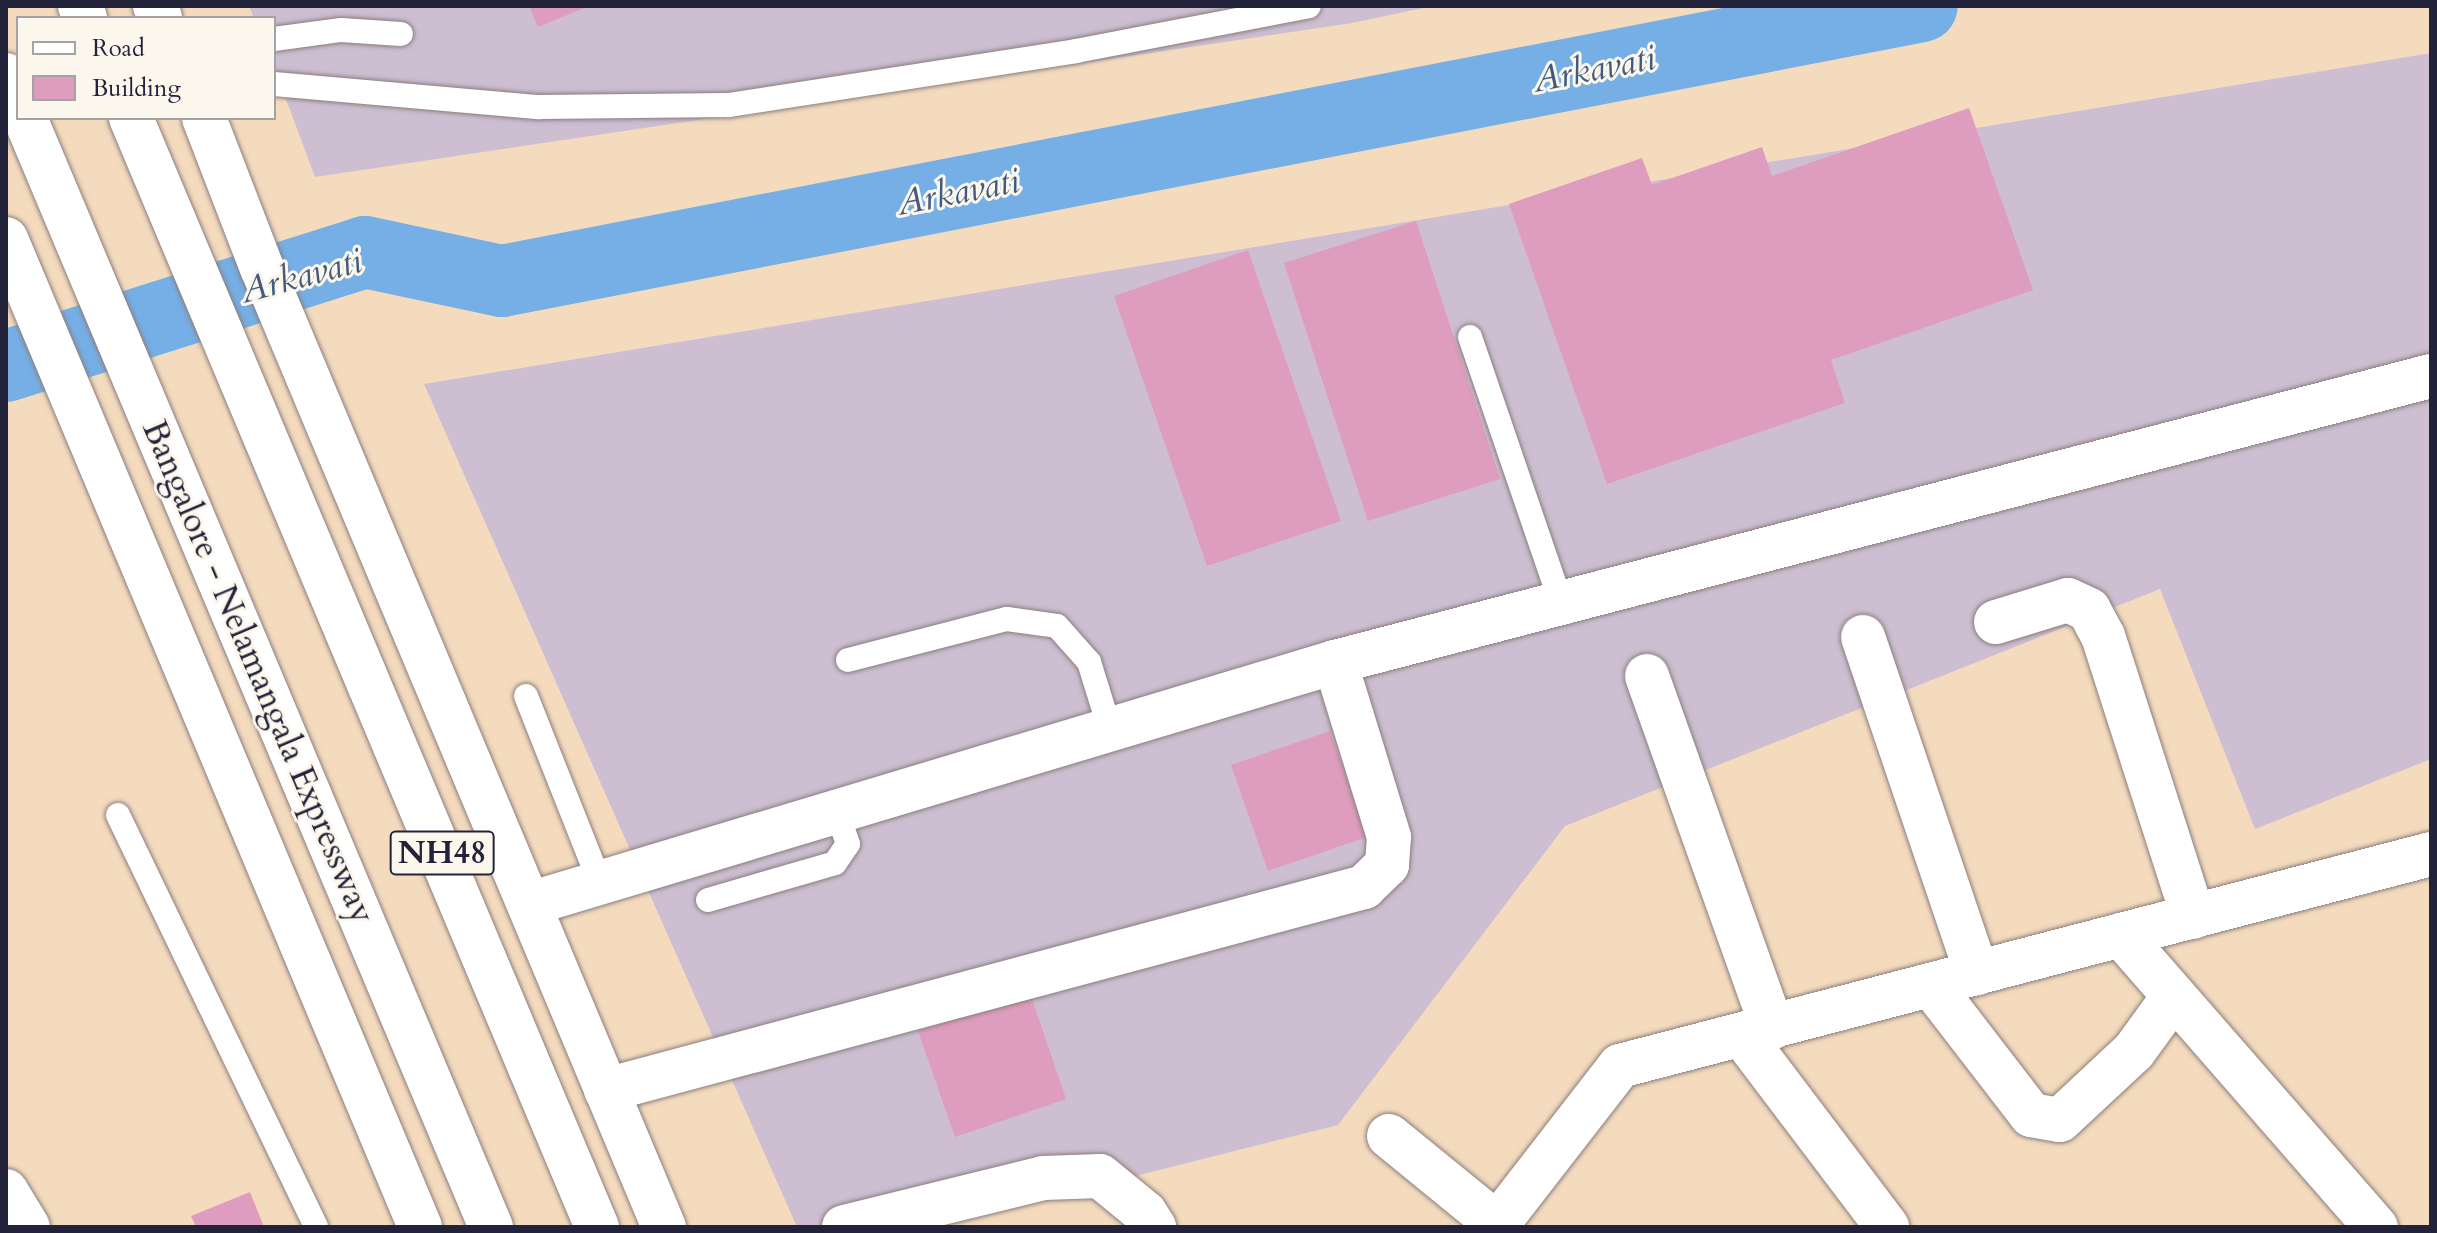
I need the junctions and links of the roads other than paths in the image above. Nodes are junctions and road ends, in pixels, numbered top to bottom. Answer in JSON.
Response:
{"nodes":[{"id":1,"x":1309,"y":6,"type":"edge"},
{"id":2,"x":401,"y":34,"type":"dead end"},
{"id":3,"x":276,"y":39,"type":"edge"},
{"id":4,"x":6,"y":75,"type":"edge"},
{"id":5,"x":276,"y":84,"type":"edge"},
{"id":6,"x":16,"y":98,"type":"edge"},
{"id":7,"x":26,"y":120,"type":"edge"},
{"id":8,"x":132,"y":120,"type":"edge"},
{"id":9,"x":205,"y":120,"type":"edge"},
{"id":10,"x":10,"y":248,"type":"edge"},
{"id":11,"x":1470,"y":337,"type":"dead end"},
{"id":12,"x":2431,"y":376,"type":"edge"},
{"id":13,"x":1561,"y":603,"type":"junction"},
{"id":14,"x":1996,"y":622,"type":"dead end"},
{"id":15,"x":1863,"y":637,"type":"dead end"},
{"id":16,"x":848,"y":660,"type":"dead end"},
{"id":17,"x":1335,"y":662,"type":"junction"},
{"id":18,"x":1647,"y":676,"type":"dead end"},
{"id":19,"x":526,"y":696,"type":"dead end"},
{"id":20,"x":1110,"y":730,"type":"junction"},
{"id":21,"x":837,"y":812,"type":"junction"},
{"id":22,"x":118,"y":815,"type":"dead end"},
{"id":23,"x":2431,"y":854,"type":"edge"},
{"id":24,"x":600,"y":883,"type":"junction"},
{"id":25,"x":708,"y":900,"type":"dead end"},
{"id":26,"x":529,"y":904,"type":"junction"},
{"id":27,"x":2193,"y":917,"type":"junction"},
{"id":28,"x":2121,"y":935,"type":"junction"},
{"id":29,"x":1977,"y":973,"type":"junction"},
{"id":30,"x":1931,"y":985,"type":"junction"},
{"id":31,"x":2174,"y":996,"type":"junction"},
{"id":32,"x":1757,"y":1031,"type":"junction"},
{"id":33,"x":606,"y":1090,"type":"junction"},
{"id":34,"x":1389,"y":1136,"type":"dead end"},
{"id":35,"x":6,"y":1191,"type":"edge"},
{"id":36,"x":1496,"y":1226,"type":"edge"},
{"id":37,"x":28,"y":1227,"type":"edge"},
{"id":38,"x":316,"y":1227,"type":"edge"},
{"id":39,"x":420,"y":1227,"type":"edge"},
{"id":40,"x":491,"y":1227,"type":"edge"},
{"id":41,"x":597,"y":1227,"type":"edge"},
{"id":42,"x":664,"y":1227,"type":"edge"},
{"id":43,"x":844,"y":1227,"type":"edge"},
{"id":44,"x":1154,"y":1227,"type":"edge"},
{"id":45,"x":1887,"y":1227,"type":"edge"},
{"id":46,"x":2376,"y":1227,"type":"edge"}],
"edges":[{"from":1,"to":5,"type":"lane"},
{"from":2,"to":3,"type":"lane"},
{"from":4,"to":6,"type":"main road"},
{"from":7,"to":40,"type":"main road","name":"Bangalore - Nelamangala Expressway","number":"NH48"},
{"from":8,"to":41,"type":"main road","number":"NH48"},
{"from":9,"to":26,"type":"main road"},
{"from":10,"to":39,"type":"main road"},
{"from":11,"to":13,"type":"lane"},
{"from":12,"to":13,"type":"main road"},
{"from":13,"to":17,"type":"main road"},
{"from":14,"to":27,"type":"main road"},
{"from":15,"to":29,"type":"main road"},
{"from":16,"to":20,"type":"lane"},
{"from":17,"to":20,"type":"main road"},
{"from":17,"to":33,"type":"main road"},
{"from":18,"to":32,"type":"main road"},
{"from":19,"to":24,"type":"lane"},
{"from":20,"to":21,"type":"main road"},
{"from":21,"to":24,"type":"main road"},
{"from":21,"to":25,"type":"lane"},
{"from":22,"to":38,"type":"lane"},
{"from":23,"to":27,"type":"main road"},
{"from":24,"to":26,"type":"main road"},
{"from":26,"to":33,"type":"main road"},
{"from":27,"to":28,"type":"main road"},
{"from":28,"to":29,"type":"main road"},
{"from":28,"to":31,"type":"main road"},
{"from":29,"to":30,"type":"main road"},
{"from":30,"to":31,"type":"main road"},
{"from":30,"to":32,"type":"main road"},
{"from":31,"to":46,"type":"main road"},
{"from":32,"to":36,"type":"main road"},
{"from":32,"to":45,"type":"main road"},
{"from":33,"to":42,"type":"main road"},
{"from":34,"to":36,"type":"main road"},
{"from":35,"to":37,"type":"main road"},
{"from":43,"to":44,"type":"main road"}]}
